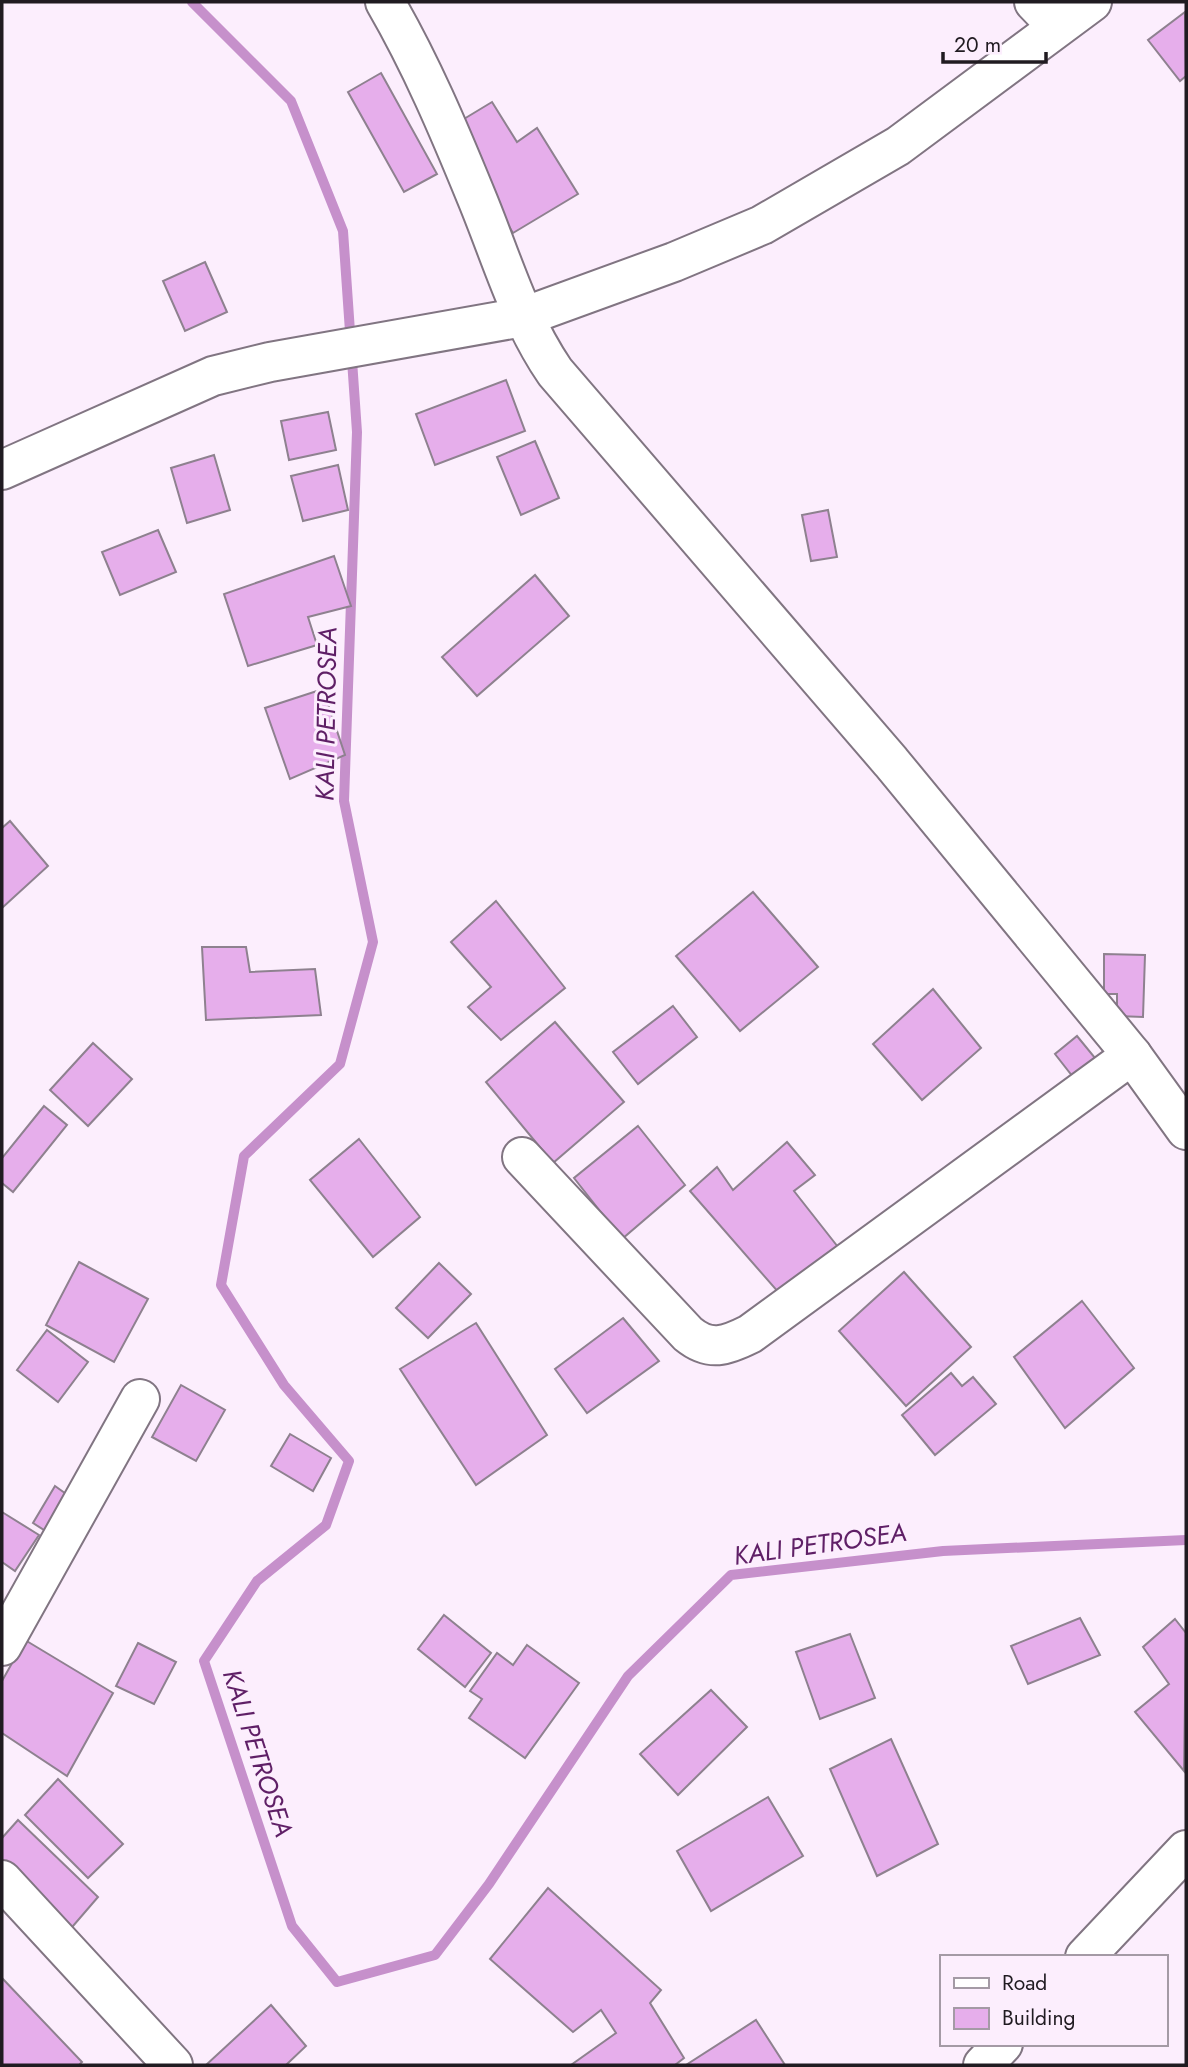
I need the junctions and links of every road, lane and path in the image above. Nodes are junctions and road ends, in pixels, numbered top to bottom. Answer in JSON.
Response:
{"nodes":[{"id":1,"x":385,"y":2,"type":"edge"},
{"id":2,"x":1092,"y":2,"type":"edge"},
{"id":3,"x":1046,"y":14,"type":"edge"},
{"id":4,"x":523,"y":317,"type":"junction"},
{"id":5,"x":2,"y":470,"type":"edge"},
{"id":6,"x":1132,"y":1055,"type":"junction"},
{"id":7,"x":1186,"y":1130,"type":"edge"},
{"id":8,"x":522,"y":1157,"type":"dead end"},
{"id":9,"x":140,"y":1399,"type":"dead end"},
{"id":10,"x":2,"y":1646,"type":"edge"},
{"id":11,"x":1186,"y":1850,"type":"edge"},
{"id":12,"x":2,"y":1880,"type":"edge"},
{"id":13,"x":1088,"y":1955,"type":"edge"},
{"id":14,"x":1001,"y":2046,"type":"edge"},
{"id":15,"x":173,"y":2065,"type":"edge"},
{"id":16,"x":983,"y":2065,"type":"edge"}],
"edges":[{"from":1,"to":4,"type":"street"},
{"from":2,"to":3,"type":"street"},
{"from":3,"to":4,"type":"street"},
{"from":4,"to":5,"type":"street"},
{"from":4,"to":6,"type":"street"},
{"from":6,"to":7,"type":"street"},
{"from":6,"to":8,"type":"street"},
{"from":9,"to":10,"type":"street"},
{"from":11,"to":13,"type":"street"},
{"from":12,"to":15,"type":"street"},
{"from":14,"to":16,"type":"street"}]}
